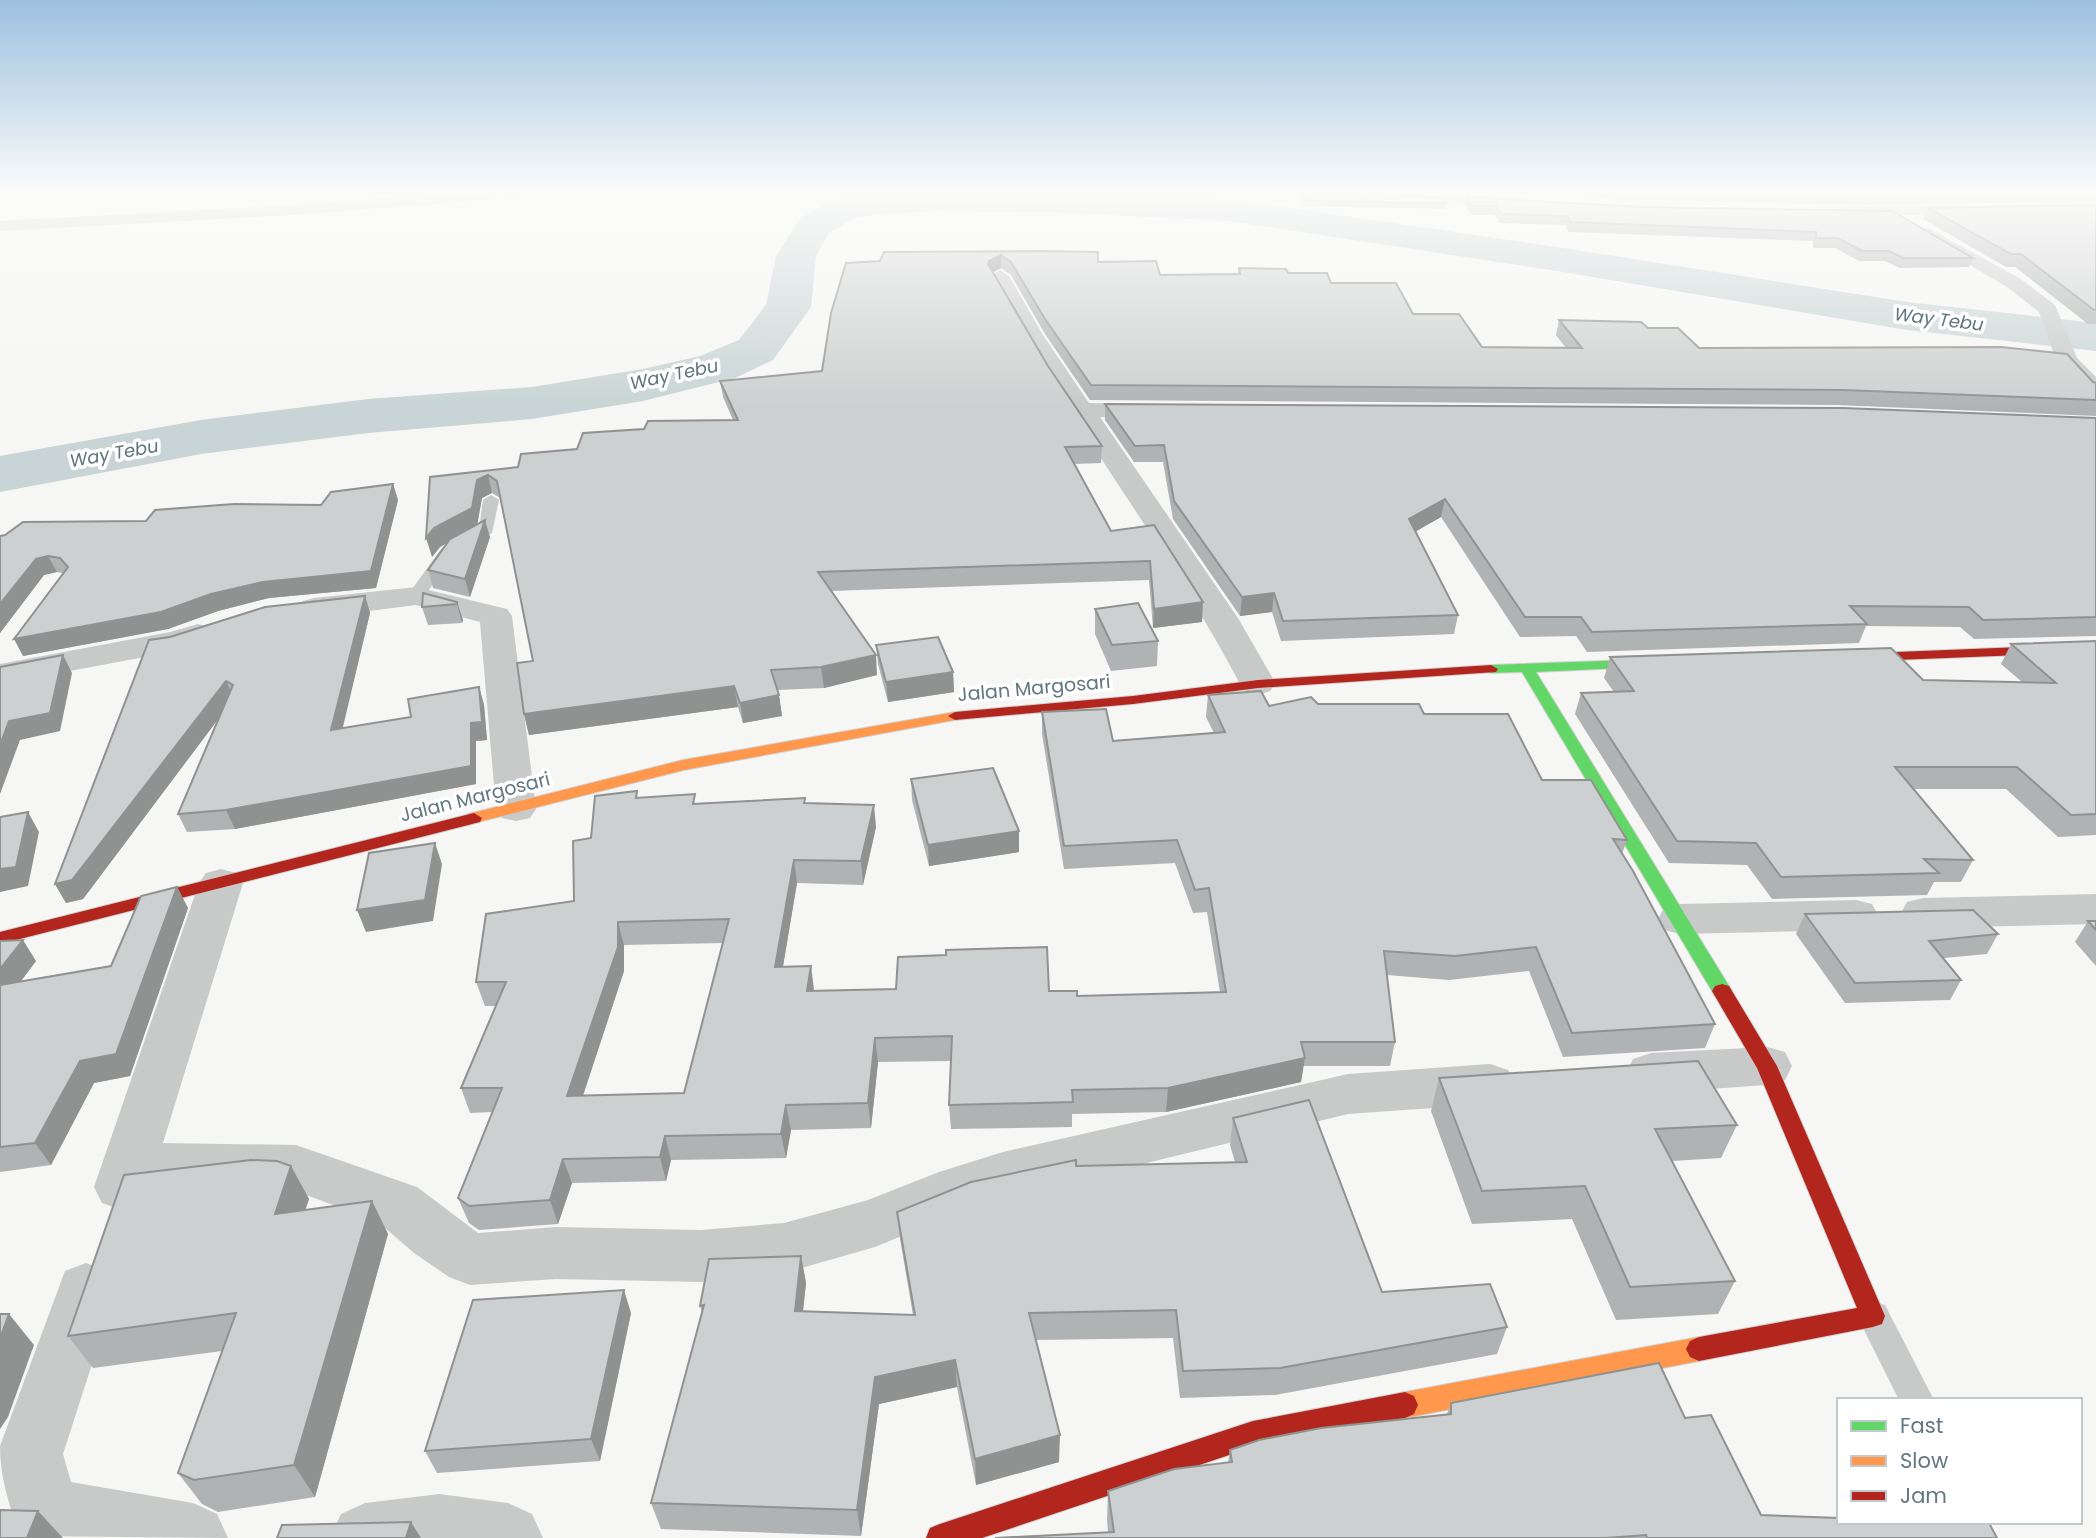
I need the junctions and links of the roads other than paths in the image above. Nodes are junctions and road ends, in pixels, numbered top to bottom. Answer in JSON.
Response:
{"nodes":[{"id":1,"x":1982,"y":264,"type":"edge"},
{"id":2,"x":1000,"y":276,"type":"edge"},
{"id":3,"x":2096,"y":391,"type":"edge"},
{"id":4,"x":1084,"y":410,"type":"junction"},
{"id":5,"x":1180,"y":411,"type":"edge"},
{"id":6,"x":491,"y":500,"type":"edge"},
{"id":7,"x":416,"y":596,"type":"junction"},
{"id":8,"x":283,"y":610,"type":"edge"},
{"id":9,"x":231,"y":621,"type":"edge"},
{"id":10,"x":2096,"y":648,"type":"edge"},
{"id":11,"x":1825,"y":659,"type":"edge"},
{"id":12,"x":1675,"y":663,"type":"edge"},
{"id":13,"x":1526,"y":667,"type":"junction"},
{"id":14,"x":0,"y":674,"type":"edge"},
{"id":15,"x":1258,"y":684,"type":"junction"},
{"id":16,"x":516,"y":809,"type":"junction"},
{"id":17,"x":221,"y":883,"type":"junction"},
{"id":18,"x":2096,"y":909,"type":"edge"},
{"id":19,"x":1680,"y":919,"type":"junction"},
{"id":20,"x":0,"y":938,"type":"edge"},
{"id":21,"x":1767,"y":1066,"type":"junction"},
{"id":22,"x":1599,"y":1077,"type":"edge"},
{"id":23,"x":1544,"y":1081,"type":"edge"},
{"id":24,"x":129,"y":1165,"type":"junction"},
{"id":25,"x":1873,"y":1316,"type":"junction"},
{"id":26,"x":1916,"y":1398,"type":"edge"},
{"id":27,"x":193,"y":1538,"type":"edge"},
{"id":28,"x":365,"y":1538,"type":"edge"},
{"id":29,"x":508,"y":1538,"type":"edge"},
{"id":30,"x":940,"y":1538,"type":"edge"}],
"edges":[{"from":1,"to":3,"type":"street"},
{"from":2,"to":4,"type":"street"},
{"from":4,"to":5,"type":"street"},
{"from":4,"to":15,"type":"street"},
{"from":6,"to":7,"type":"lane"},
{"from":7,"to":8,"type":"street"},
{"from":7,"to":16,"type":"street"},
{"from":9,"to":14,"type":"street"},
{"from":10,"to":11,"type":"street"},
{"from":12,"to":13,"type":"street","name":"Jalan Margosari"},
{"from":13,"to":15,"type":"street","name":"Jalan Margosari"},
{"from":13,"to":19,"type":"street"},
{"from":15,"to":16,"type":"street","name":"Jalan Margosari"},
{"from":16,"to":17,"type":"street","name":"Jalan Margosari"},
{"from":17,"to":20,"type":"street","name":"Jalan Margosari"},
{"from":17,"to":24,"type":"street"},
{"from":18,"to":19,"type":"street"},
{"from":19,"to":21,"type":"street"},
{"from":21,"to":22,"type":"street"},
{"from":21,"to":25,"type":"street"},
{"from":23,"to":24,"type":"street"},
{"from":24,"to":27,"type":"street"},
{"from":25,"to":26,"type":"lane"},
{"from":25,"to":30,"type":"street"},
{"from":28,"to":29,"type":"street"}]}
